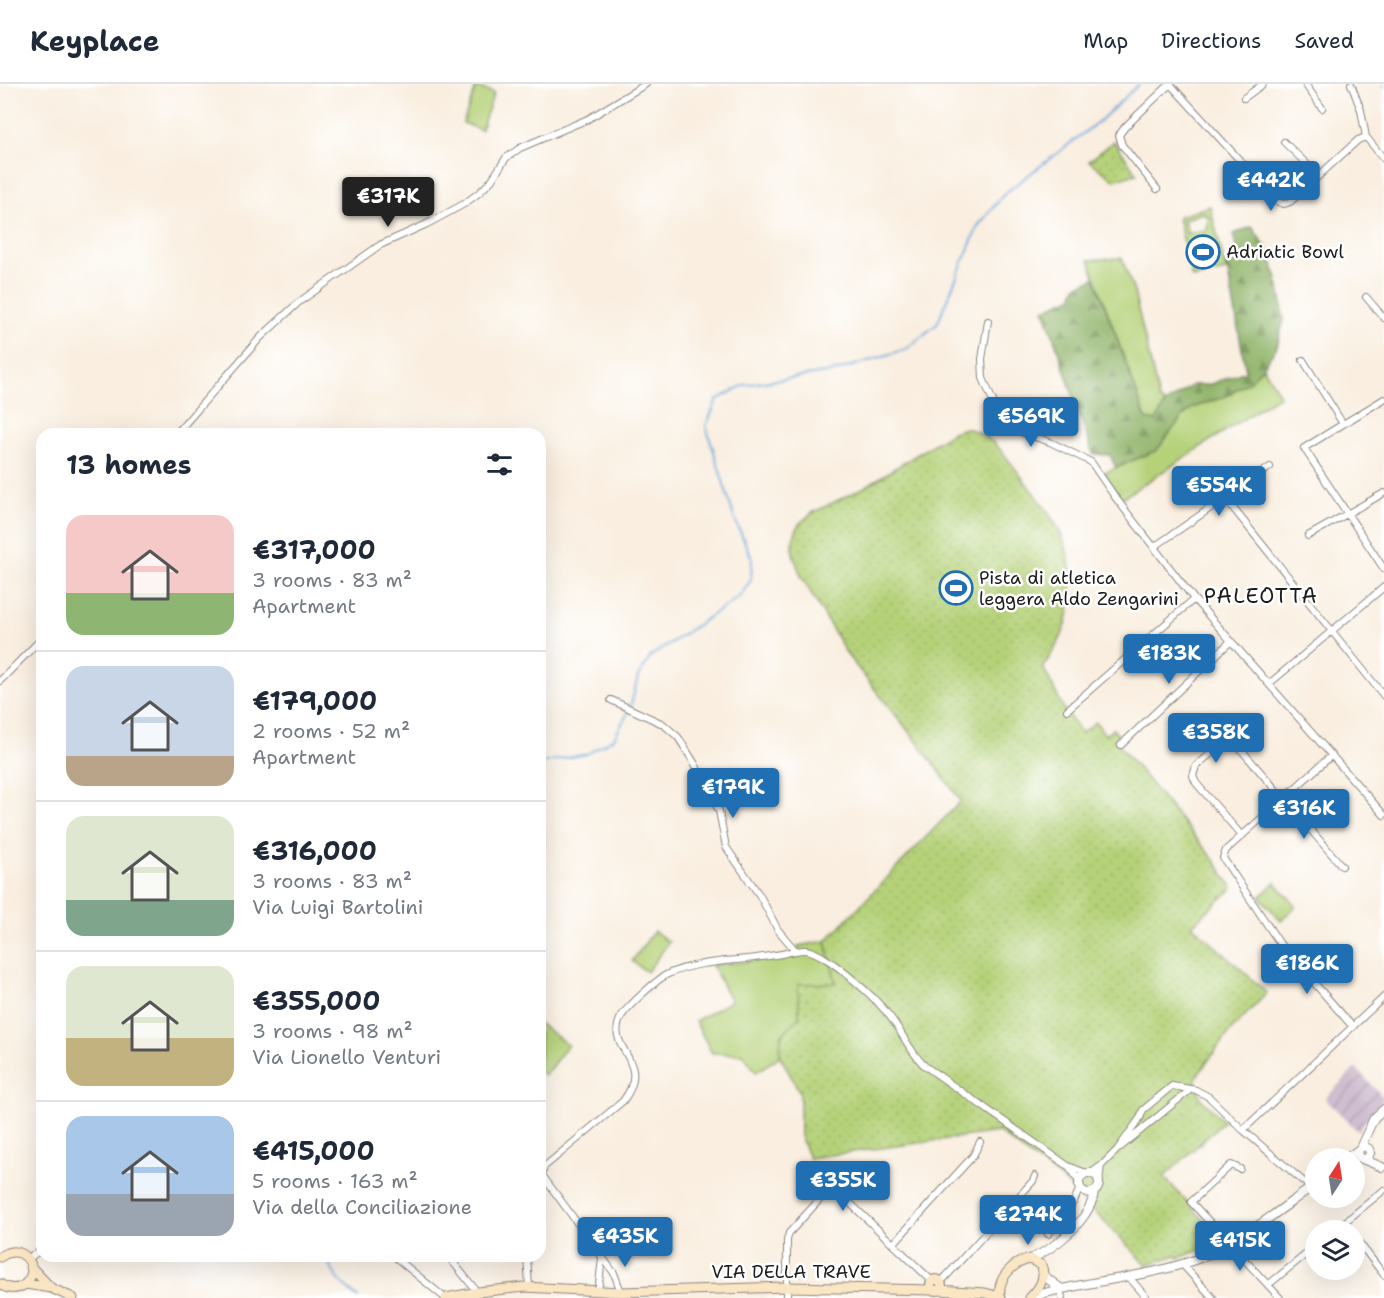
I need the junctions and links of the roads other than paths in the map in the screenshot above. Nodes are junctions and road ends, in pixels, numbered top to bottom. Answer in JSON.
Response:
{"nodes":[{"id":1,"x":646,"y":84,"type":"edge"},
{"id":2,"x":1170,"y":84,"type":"edge"},
{"id":3,"x":1263,"y":84,"type":"edge"},
{"id":4,"x":1305,"y":84,"type":"edge"},
{"id":5,"x":1351,"y":84,"type":"edge"},
{"id":6,"x":1244,"y":98,"type":"dead end"},
{"id":7,"x":1322,"y":108,"type":"dead end"},
{"id":8,"x":1366,"y":137,"type":"junction"},
{"id":9,"x":1284,"y":142,"type":"dead end"},
{"id":10,"x":1384,"y":159,"type":"edge"},
{"id":11,"x":1319,"y":176,"type":"junction"},
{"id":12,"x":1157,"y":189,"type":"dead end"},
{"id":13,"x":1366,"y":297,"type":"dead end"},
{"id":14,"x":1384,"y":318,"type":"edge"},
{"id":15,"x":988,"y":321,"type":"dead end"},
{"id":16,"x":1303,"y":360,"type":"dead end"},
{"id":17,"x":1384,"y":399,"type":"edge"},
{"id":18,"x":1344,"y":424,"type":"junction"},
{"id":19,"x":181,"y":428,"type":"edge"},
{"id":20,"x":1270,"y":467,"type":"dead end"},
{"id":21,"x":1384,"y":493,"type":"edge"},
{"id":22,"x":1225,"y":498,"type":"junction"},
{"id":23,"x":1347,"y":514,"type":"junction"},
{"id":24,"x":1308,"y":536,"type":"dead end"},
{"id":25,"x":1154,"y":547,"type":"junction"},
{"id":26,"x":1384,"y":568,"type":"edge"},
{"id":27,"x":1384,"y":587,"type":"edge"},
{"id":28,"x":1194,"y":599,"type":"junction"},
{"id":29,"x":1331,"y":632,"type":"junction"},
{"id":30,"x":1231,"y":640,"type":"junction"},
{"id":31,"x":36,"y":644,"type":"edge"},
{"id":32,"x":0,"y":681,"type":"edge"},
{"id":33,"x":1270,"y":682,"type":"junction"},
{"id":34,"x":1384,"y":696,"type":"edge"},
{"id":35,"x":611,"y":700,"type":"dead end"},
{"id":36,"x":1067,"y":710,"type":"dead end"},
{"id":37,"x":1121,"y":745,"type":"dead end"},
{"id":38,"x":1332,"y":755,"type":"junction"},
{"id":39,"x":1284,"y":798,"type":"junction"},
{"id":40,"x":1384,"y":815,"type":"edge"},
{"id":41,"x":1242,"y":836,"type":"junction"},
{"id":42,"x":1342,"y":866,"type":"dead end"},
{"id":43,"x":795,"y":950,"type":"junction"},
{"id":44,"x":1384,"y":998,"type":"edge"},
{"id":45,"x":1353,"y":1027,"type":"junction"},
{"id":46,"x":1190,"y":1090,"type":"junction"},
{"id":47,"x":1384,"y":1109,"type":"edge"},
{"id":48,"x":1243,"y":1130,"type":"junction"},
{"id":49,"x":980,"y":1142,"type":"dead end"},
{"id":50,"x":1363,"y":1148,"type":"edge"},
{"id":51,"x":1117,"y":1150,"type":"junction"},
{"id":52,"x":1365,"y":1155,"type":"edge"},
{"id":53,"x":546,"y":1165,"type":"edge"},
{"id":54,"x":1068,"y":1166,"type":"junction"},
{"id":55,"x":1101,"y":1166,"type":"junction"},
{"id":56,"x":1383,"y":1168,"type":"edge"},
{"id":57,"x":1240,"y":1169,"type":"dead end"},
{"id":58,"x":1088,"y":1173,"type":"junction"},
{"id":59,"x":1035,"y":1176,"type":"dead end"},
{"id":60,"x":1305,"y":1179,"type":"edge"},
{"id":61,"x":546,"y":1180,"type":"edge"},
{"id":62,"x":1099,"y":1181,"type":"junction"},
{"id":63,"x":1080,"y":1187,"type":"junction"},
{"id":64,"x":1384,"y":1190,"type":"edge"},
{"id":65,"x":1094,"y":1191,"type":"junction"},
{"id":66,"x":1305,"y":1191,"type":"edge"},
{"id":67,"x":1088,"y":1211,"type":"junction"},
{"id":68,"x":1346,"y":1220,"type":"edge"},
{"id":69,"x":1048,"y":1234,"type":"dead end"},
{"id":70,"x":894,"y":1243,"type":"junction"},
{"id":71,"x":1230,"y":1244,"type":"junction"},
{"id":72,"x":1365,"y":1250,"type":"edge"},
{"id":73,"x":1048,"y":1252,"type":"junction"},
{"id":74,"x":1,"y":1254,"type":"edge"},
{"id":75,"x":1305,"y":1255,"type":"edge"},
{"id":76,"x":36,"y":1256,"type":"edge"},
{"id":77,"x":602,"y":1257,"type":"junction"},
{"id":78,"x":1030,"y":1259,"type":"junction"},
{"id":79,"x":401,"y":1262,"type":"edge"},
{"id":80,"x":453,"y":1262,"type":"edge"},
{"id":81,"x":527,"y":1262,"type":"edge"},
{"id":82,"x":30,"y":1263,"type":"junction"},
{"id":83,"x":1182,"y":1264,"type":"junction"},
{"id":84,"x":1043,"y":1273,"type":"junction"},
{"id":85,"x":1384,"y":1275,"type":"edge"},
{"id":86,"x":1128,"y":1276,"type":"junction"},
{"id":87,"x":1002,"y":1281,"type":"junction"},
{"id":88,"x":0,"y":1284,"type":"edge"},
{"id":89,"x":26,"y":1284,"type":"junction"},
{"id":90,"x":936,"y":1285,"type":"junction"},
{"id":91,"x":1268,"y":1285,"type":"junction"},
{"id":92,"x":529,"y":1287,"type":"junction"},
{"id":93,"x":787,"y":1287,"type":"junction"},
{"id":94,"x":51,"y":1288,"type":"junction"},
{"id":95,"x":1060,"y":1288,"type":"junction"},
{"id":96,"x":14,"y":1289,"type":"junction"},
{"id":97,"x":475,"y":1292,"type":"junction"},
{"id":98,"x":598,"y":1292,"type":"junction"},
{"id":99,"x":621,"y":1292,"type":"junction"},
{"id":100,"x":564,"y":1294,"type":"edge"},
{"id":101,"x":987,"y":1295,"type":"edge"},
{"id":102,"x":1001,"y":1297,"type":"edge"},
{"id":103,"x":2,"y":1298,"type":"edge"},
{"id":104,"x":73,"y":1298,"type":"edge"},
{"id":105,"x":446,"y":1298,"type":"edge"},
{"id":106,"x":788,"y":1298,"type":"edge"},
{"id":107,"x":1031,"y":1298,"type":"edge"},
{"id":108,"x":1062,"y":1298,"type":"edge"},
{"id":109,"x":1147,"y":1298,"type":"edge"},
{"id":110,"x":1213,"y":1298,"type":"edge"},
{"id":111,"x":1280,"y":1298,"type":"edge"}],
"edges":[{"from":1,"to":19,"type":"street"},
{"from":2,"to":11,"type":"street"},
{"from":2,"to":12,"type":"street"},
{"from":3,"to":6,"type":"street"},
{"from":4,"to":7,"type":"street"},
{"from":5,"to":8,"type":"street"},
{"from":8,"to":10,"type":"street"},
{"from":8,"to":11,"type":"street"},
{"from":9,"to":11,"type":"street"},
{"from":13,"to":14,"type":"street"},
{"from":15,"to":25,"type":"street"},
{"from":16,"to":18,"type":"street"},
{"from":17,"to":18,"type":"street"},
{"from":18,"to":23,"type":"street"},
{"from":20,"to":22,"type":"street"},
{"from":21,"to":23,"type":"street"},
{"from":22,"to":25,"type":"street"},
{"from":22,"to":29,"type":"street"},
{"from":23,"to":24,"type":"street"},
{"from":23,"to":26,"type":"street"},
{"from":25,"to":28,"type":"street"},
{"from":27,"to":29,"type":"street"},
{"from":28,"to":30,"type":"street"},
{"from":28,"to":36,"type":"street"},
{"from":29,"to":33,"type":"street"},
{"from":29,"to":34,"type":"street"},
{"from":30,"to":33,"type":"street"},
{"from":30,"to":37,"type":"street"},
{"from":31,"to":32,"type":"street"},
{"from":33,"to":38,"type":"street"},
{"from":35,"to":43,"type":"street"},
{"from":38,"to":39,"type":"street"},
{"from":38,"to":40,"type":"street"},
{"from":39,"to":41,"type":"street"},
{"from":39,"to":41,"type":"street"},
{"from":39,"to":42,"type":"street"},
{"from":41,"to":45,"type":"street"},
{"from":43,"to":53,"type":"street"},
{"from":43,"to":54,"type":"street"},
{"from":44,"to":45,"type":"street"},
{"from":45,"to":48,"type":"street"},
{"from":46,"to":48,"type":"street"},
{"from":46,"to":51,"type":"street"},
{"from":46,"to":51,"type":"street"},
{"from":47,"to":50,"type":"street"},
{"from":48,"to":60,"type":"street"},
{"from":49,"to":70,"type":"street"},
{"from":51,"to":55,"type":"street"},
{"from":52,"to":56,"type":"street"},
{"from":54,"to":58,"type":"street"},
{"from":54,"to":63,"type":"street"},
{"from":55,"to":58,"type":"street"},
{"from":55,"to":62,"type":"street"},
{"from":57,"to":71,"type":"street"},
{"from":58,"to":62,"type":"street"},
{"from":58,"to":63,"type":"street"},
{"from":59,"to":90,"type":"street"},
{"from":61,"to":77,"type":"street"},
{"from":62,"to":65,"type":"street"},
{"from":63,"to":65,"type":"street"},
{"from":63,"to":67,"type":"street"},
{"from":63,"to":69,"type":"street"},
{"from":64,"to":68,"type":"street"},
{"from":65,"to":67,"type":"street"},
{"from":66,"to":71,"type":"street"},
{"from":67,"to":73,"type":"street"},
{"from":70,"to":90,"type":"street"},
{"from":70,"to":93,"type":"street"},
{"from":71,"to":83,"type":"street"},
{"from":71,"to":91,"type":"street"},
{"from":72,"to":85,"type":"street"},
{"from":73,"to":78,"type":"street"},
{"from":73,"to":84,"type":"street"},
{"from":74,"to":82,"type":"main road"},
{"from":75,"to":91,"type":"street"},
{"from":76,"to":82,"type":"street"},
{"from":77,"to":98,"type":"street"},
{"from":77,"to":99,"type":"street"},
{"from":78,"to":84,"type":"main road"},
{"from":78,"to":87,"type":"main road"},
{"from":79,"to":105,"type":"street"},
{"from":80,"to":97,"type":"street"},
{"from":81,"to":92,"type":"street"},
{"from":82,"to":89,"type":"main road"},
{"from":82,"to":94,"type":"main road"},
{"from":83,"to":86,"type":"street"},
{"from":83,"to":110,"type":"street"},
{"from":84,"to":95,"type":"street"},
{"from":84,"to":107,"type":"main road"},
{"from":86,"to":95,"type":"street"},
{"from":86,"to":109,"type":"street"},
{"from":87,"to":101,"type":"main road"},
{"from":87,"to":102,"type":"main road"},
{"from":88,"to":96,"type":"main road"},
{"from":89,"to":94,"type":"main road"},
{"from":89,"to":96,"type":"main road"},
{"from":90,"to":93,"type":"main road","name":"VIA DELLA TRAVE"},
{"from":90,"to":101,"type":"main road"},
{"from":91,"to":111,"type":"street"},
{"from":92,"to":97,"type":"main road","name":"VIA DELLA TRAVE"},
{"from":92,"to":100,"type":"main road","name":"VIA DELLA TRAVE"},
{"from":93,"to":99,"type":"main road","name":"VIA DELLA TRAVE"},
{"from":93,"to":106,"type":"street"},
{"from":94,"to":104,"type":"main road"},
{"from":95,"to":107,"type":"street"},
{"from":95,"to":108,"type":"street"},
{"from":96,"to":103,"type":"main road"},
{"from":97,"to":105,"type":"main road","name":"VIA DELLA TRAVE"},
{"from":98,"to":99,"type":"main road","name":"VIA DELLA TRAVE"},
{"from":98,"to":100,"type":"main road","name":"VIA DELLA TRAVE"},
{"from":101,"to":102,"type":"main road"}]}
